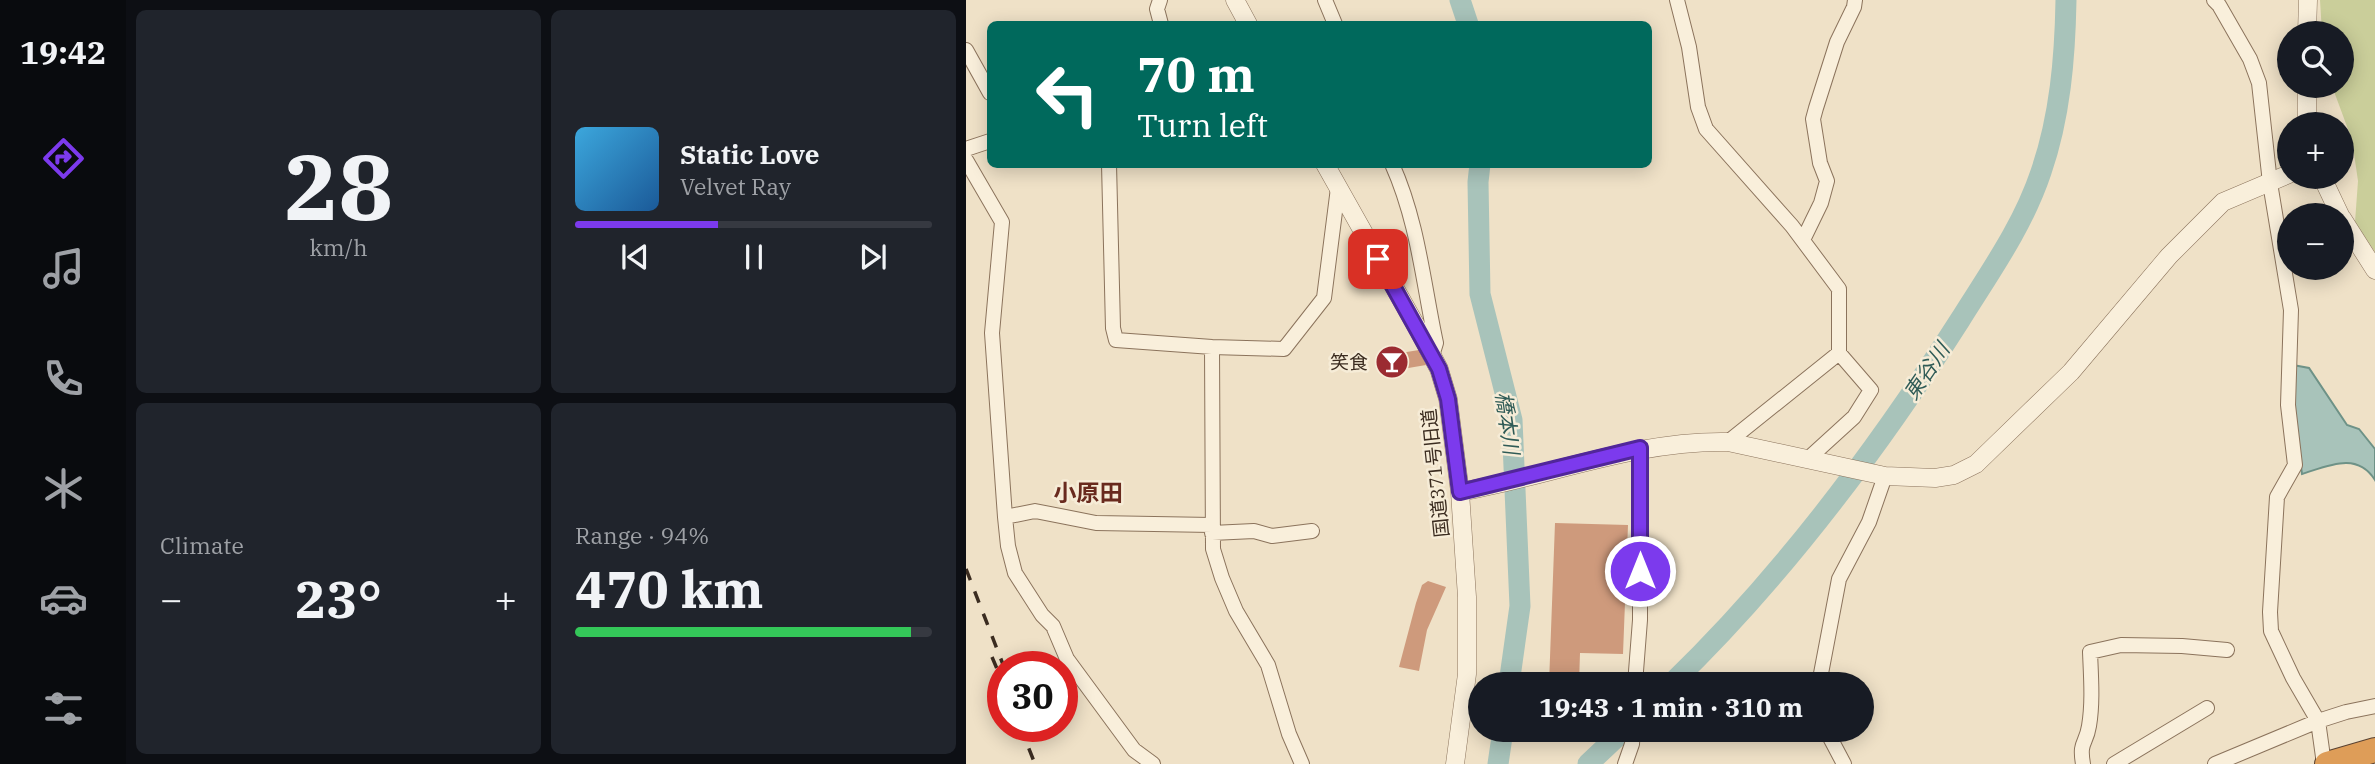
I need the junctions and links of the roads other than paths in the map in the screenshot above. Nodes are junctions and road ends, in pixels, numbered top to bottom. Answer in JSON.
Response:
{"nodes":[{"id":1,"x":1160,"y":0,"type":"edge"},
{"id":2,"x":1235,"y":0,"type":"edge"},
{"id":3,"x":1325,"y":0,"type":"edge"},
{"id":4,"x":1677,"y":0,"type":"edge"},
{"id":5,"x":1855,"y":0,"type":"edge"},
{"id":6,"x":2214,"y":0,"type":"edge"},
{"id":7,"x":2308,"y":0,"type":"edge"},
{"id":8,"x":1160,"y":21,"type":"edge"},
{"id":9,"x":1246,"y":21,"type":"edge"},
{"id":10,"x":1334,"y":21,"type":"edge"},
{"id":11,"x":2307,"y":21,"type":"edge"},
{"id":12,"x":966,"y":50,"type":"edge"},
{"id":13,"x":987,"y":88,"type":"edge"},
{"id":14,"x":987,"y":142,"type":"edge"},
{"id":15,"x":966,"y":149,"type":"edge"},
{"id":16,"x":966,"y":160,"type":"edge"},
{"id":17,"x":1109,"y":168,"type":"edge"},
{"id":18,"x":1327,"y":168,"type":"edge"},
{"id":19,"x":1394,"y":168,"type":"edge"},
{"id":20,"x":2277,"y":180,"type":"edge"},
{"id":21,"x":2270,"y":183,"type":"junction"},
{"id":22,"x":1338,"y":188,"type":"junction"},
{"id":23,"x":2354,"y":237,"type":"edge"},
{"id":24,"x":1803,"y":240,"type":"junction"},
{"id":25,"x":2375,"y":270,"type":"edge"},
{"id":26,"x":1212,"y":347,"type":"junction"},
{"id":27,"x":1839,"y":353,"type":"junction"},
{"id":28,"x":1432,"y":356,"type":"junction"},
{"id":29,"x":1728,"y":442,"type":"junction"},
{"id":30,"x":1640,"y":448,"type":"junction"},
{"id":31,"x":1814,"y":458,"type":"junction"},
{"id":32,"x":1878,"y":474,"type":"junction"},
{"id":33,"x":1460,"y":492,"type":"junction"},
{"id":34,"x":1005,"y":517,"type":"junction"},
{"id":35,"x":1212,"y":529,"type":"junction"},
{"id":36,"x":1312,"y":531,"type":"dead end"},
{"id":37,"x":2227,"y":650,"type":"dead end"},
{"id":38,"x":1636,"y":672,"type":"edge"},
{"id":39,"x":1821,"y":672,"type":"edge"},
{"id":40,"x":2375,"y":706,"type":"edge"},
{"id":41,"x":2207,"y":708,"type":"dead end"},
{"id":42,"x":2318,"y":721,"type":"junction"},
{"id":43,"x":1632,"y":742,"type":"edge"},
{"id":44,"x":1832,"y":742,"type":"edge"},
{"id":45,"x":2375,"y":750,"type":"edge"},
{"id":46,"x":2328,"y":763,"type":"edge"},
{"id":47,"x":1153,"y":764,"type":"edge"},
{"id":48,"x":1302,"y":764,"type":"edge"},
{"id":49,"x":1455,"y":764,"type":"edge"},
{"id":50,"x":1625,"y":764,"type":"edge"},
{"id":51,"x":1844,"y":764,"type":"edge"},
{"id":52,"x":2083,"y":764,"type":"edge"},
{"id":53,"x":2115,"y":764,"type":"edge"},
{"id":54,"x":2215,"y":764,"type":"edge"}],
"edges":[{"from":1,"to":8,"type":"street"},
{"from":2,"to":9,"type":"street"},
{"from":3,"to":10,"type":"street"},
{"from":4,"to":24,"type":"street"},
{"from":5,"to":24,"type":"street"},
{"from":6,"to":21,"type":"street"},
{"from":7,"to":11,"type":"street"},
{"from":12,"to":13,"type":"street"},
{"from":14,"to":15,"type":"street"},
{"from":16,"to":34,"type":"street"},
{"from":17,"to":26,"type":"street"},
{"from":18,"to":22,"type":"street","name":"国道371号旧道"},
{"from":19,"to":28,"type":"street"},
{"from":20,"to":21,"type":"street"},
{"from":21,"to":32,"type":"street"},
{"from":21,"to":42,"type":"street"},
{"from":22,"to":26,"type":"street"},
{"from":22,"to":28,"type":"street","name":"国道371号旧道"},
{"from":23,"to":25,"type":"street"},
{"from":24,"to":27,"type":"street"},
{"from":26,"to":35,"type":"street"},
{"from":27,"to":29,"type":"street"},
{"from":27,"to":31,"type":"street"},
{"from":28,"to":33,"type":"street","name":"国道371号旧道"},
{"from":29,"to":30,"type":"street"},
{"from":29,"to":31,"type":"street"},
{"from":30,"to":33,"type":"street"},
{"from":30,"to":38,"type":"street"},
{"from":31,"to":32,"type":"street"},
{"from":32,"to":39,"type":"street"},
{"from":33,"to":49,"type":"street","name":"国道371号旧道"},
{"from":34,"to":35,"type":"street"},
{"from":34,"to":47,"type":"street"},
{"from":35,"to":36,"type":"street"},
{"from":35,"to":48,"type":"street"},
{"from":37,"to":52,"type":"street"},
{"from":40,"to":42,"type":"street"},
{"from":41,"to":53,"type":"street"},
{"from":42,"to":46,"type":"street"},
{"from":42,"to":54,"type":"street"},
{"from":43,"to":50,"type":"street"},
{"from":44,"to":51,"type":"street"},
{"from":45,"to":46,"type":"highway"}]}
